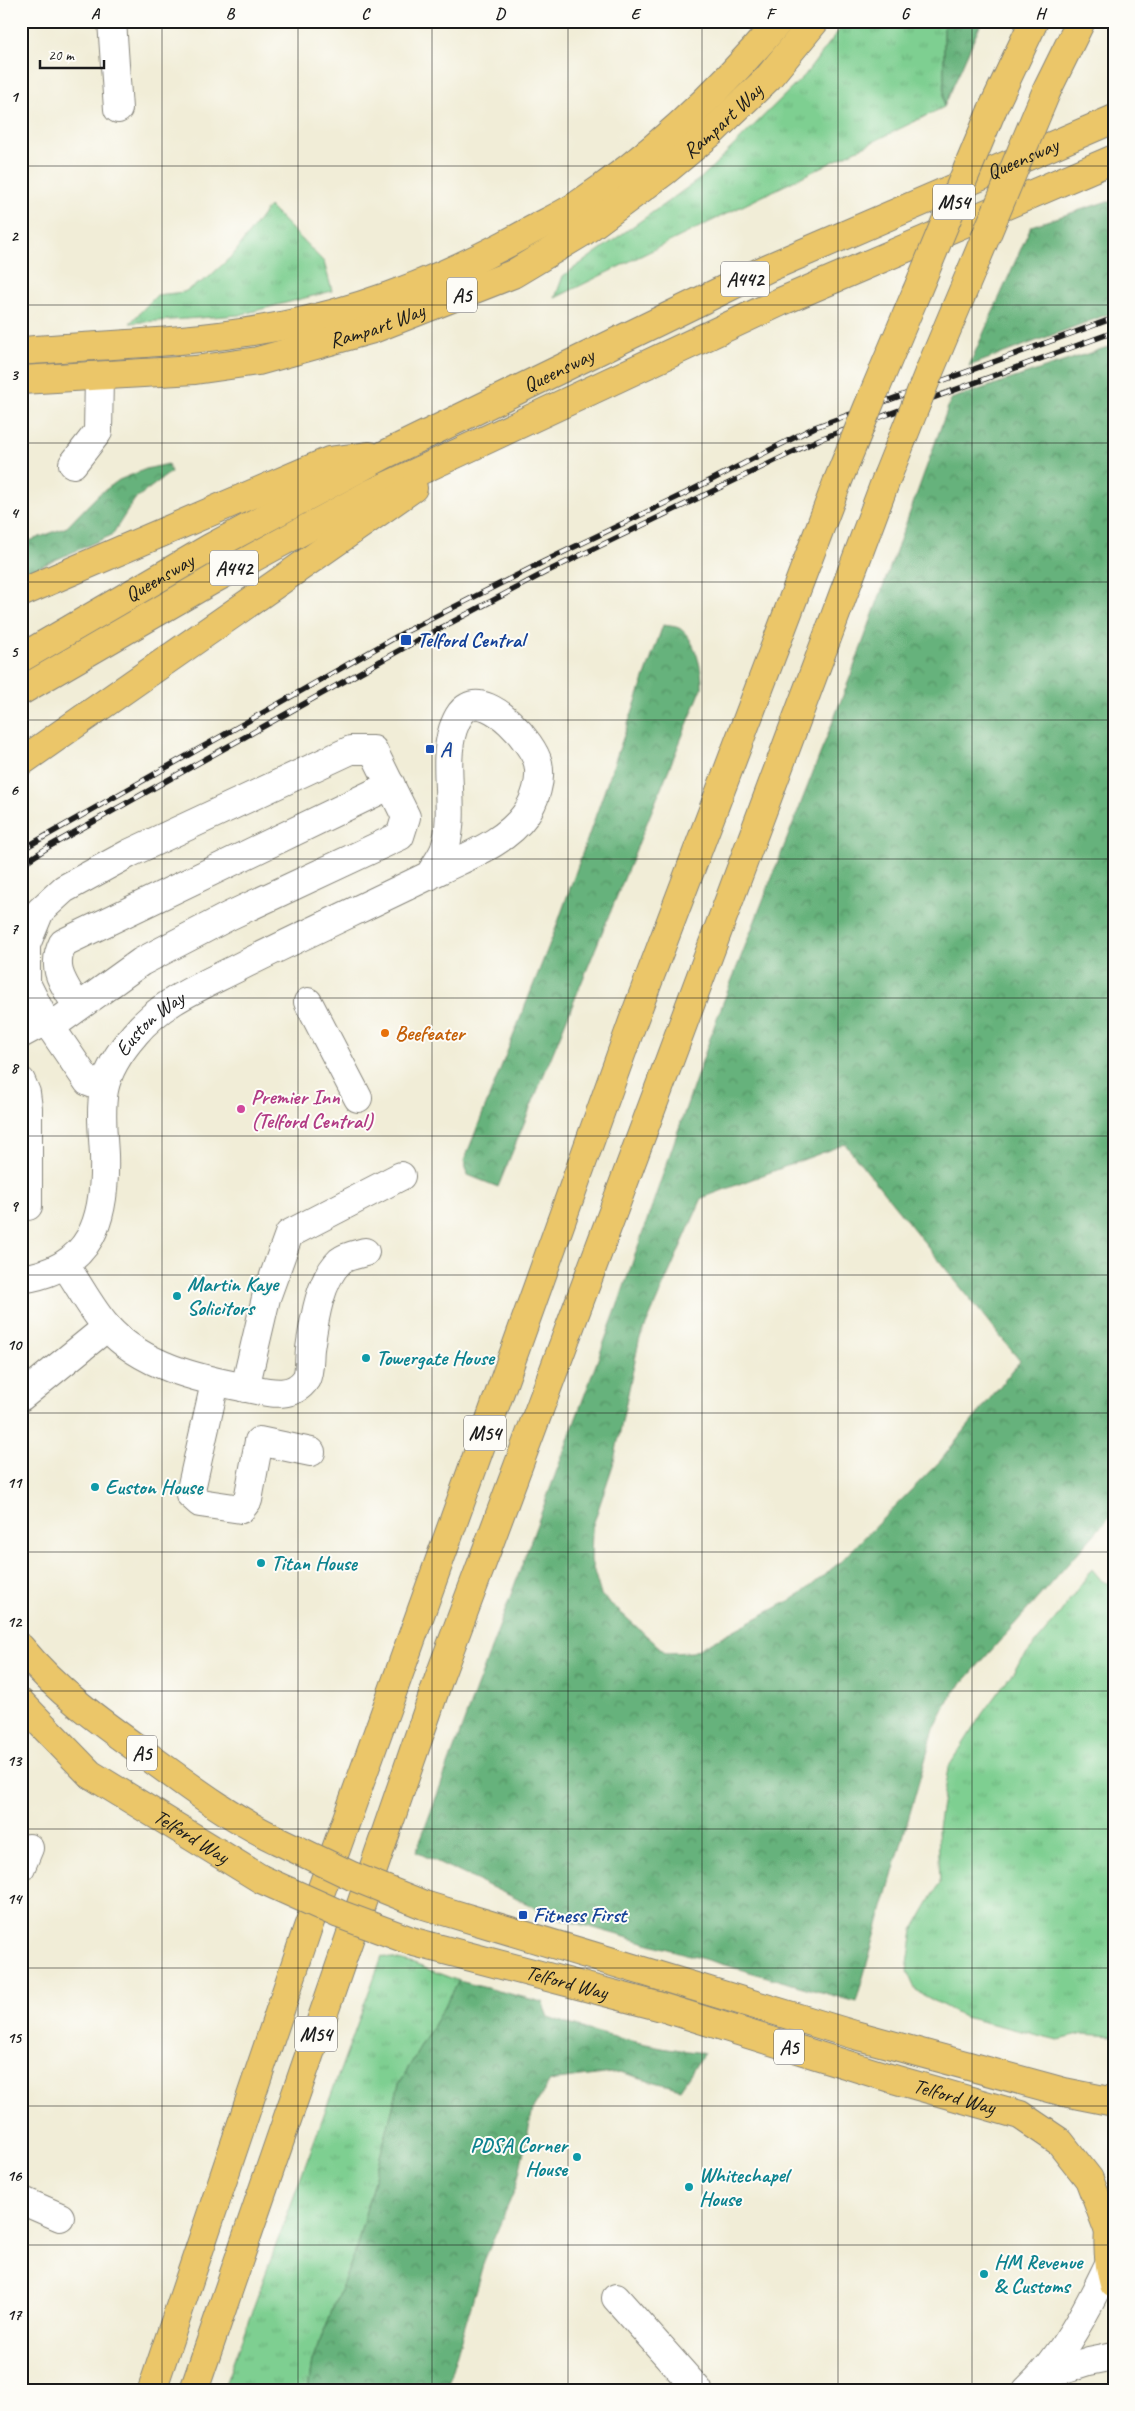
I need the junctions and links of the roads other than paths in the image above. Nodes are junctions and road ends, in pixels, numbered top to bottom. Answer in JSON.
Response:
{"nodes":[{"id":1,"x":112,"y":21,"type":"edge"},
{"id":2,"x":779,"y":21,"type":"edge"},
{"id":3,"x":815,"y":21,"type":"edge"},
{"id":4,"x":1034,"y":21,"type":"edge"},
{"id":5,"x":1081,"y":21,"type":"edge"},
{"id":6,"x":118,"y":109,"type":"dead end"},
{"id":7,"x":1114,"y":119,"type":"edge"},
{"id":8,"x":1114,"y":159,"type":"edge"},
{"id":9,"x":21,"y":351,"type":"edge"},
{"id":10,"x":99,"y":377,"type":"junction"},
{"id":11,"x":21,"y":380,"type":"edge"},
{"id":12,"x":384,"y":455,"type":"junction"},
{"id":13,"x":453,"y":456,"type":"junction"},
{"id":14,"x":74,"y":464,"type":"dead end"},
{"id":15,"x":21,"y":593,"type":"edge"},
{"id":16,"x":21,"y":658,"type":"edge"},
{"id":17,"x":21,"y":691,"type":"edge"},
{"id":18,"x":21,"y":762,"type":"edge"},
{"id":19,"x":391,"y":785,"type":"junction"},
{"id":20,"x":429,"y":876,"type":"junction"},
{"id":21,"x":308,"y":1002,"type":"dead end"},
{"id":22,"x":77,"y":1006,"type":"junction"},
{"id":23,"x":49,"y":1023,"type":"junction"},
{"id":24,"x":21,"y":1034,"type":"edge"},
{"id":25,"x":104,"y":1088,"type":"junction"},
{"id":26,"x":23,"y":1090,"type":"edge"},
{"id":27,"x":358,"y":1098,"type":"dead end"},
{"id":28,"x":401,"y":1176,"type":"dead end"},
{"id":29,"x":28,"y":1206,"type":"dead end"},
{"id":30,"x":365,"y":1252,"type":"dead end"},
{"id":31,"x":65,"y":1264,"type":"junction"},
{"id":32,"x":21,"y":1278,"type":"edge"},
{"id":33,"x":107,"y":1327,"type":"junction"},
{"id":34,"x":215,"y":1383,"type":"junction"},
{"id":35,"x":245,"y":1388,"type":"junction"},
{"id":36,"x":21,"y":1397,"type":"edge"},
{"id":37,"x":311,"y":1452,"type":"dead end"},
{"id":38,"x":21,"y":1648,"type":"edge"},
{"id":39,"x":21,"y":1703,"type":"edge"},
{"id":40,"x":1114,"y":2102,"type":"edge"},
{"id":41,"x":1114,"y":2199,"type":"edge"},
{"id":42,"x":21,"y":2200,"type":"edge"},
{"id":43,"x":60,"y":2217,"type":"dead end"},
{"id":44,"x":1108,"y":2229,"type":"junction"},
{"id":45,"x":1111,"y":2274,"type":"edge"},
{"id":46,"x":616,"y":2298,"type":"dead end"},
{"id":47,"x":1114,"y":2356,"type":"edge"},
{"id":48,"x":1035,"y":2383,"type":"edge"},
{"id":49,"x":152,"y":2390,"type":"edge"},
{"id":50,"x":194,"y":2390,"type":"edge"},
{"id":51,"x":698,"y":2390,"type":"edge"}],
"edges":[{"from":1,"to":6,"type":"street"},
{"from":2,"to":9,"type":"main road","name":"Rampart Way","number":"A5"},
{"from":3,"to":10,"type":"main road","name":"Rampart Way","number":"A5"},
{"from":4,"to":49,"type":"main road","number":"M54","bridge":true},
{"from":5,"to":50,"type":"main road","number":"M54","bridge":true},
{"from":7,"to":12,"type":"main road","name":"Queensway","number":"A442"},
{"from":8,"to":13,"type":"main road","name":"Queensway","number":"A442"},
{"from":10,"to":11,"type":"main road","name":"Rampart Way","number":"A5"},
{"from":10,"to":14,"type":"street"},
{"from":12,"to":15,"type":"main road","number":"A442"},
{"from":12,"to":16,"type":"main road","name":"Queensway","number":"A442"},
{"from":13,"to":17,"type":"main road","name":"Queensway","number":"A442"},
{"from":13,"to":18,"type":"main road","number":"A442"},
{"from":19,"to":22,"type":"street"},
{"from":19,"to":22,"type":"street"},
{"from":19,"to":23,"type":"street"},
{"from":20,"to":20,"type":"street","name":"Euston Way"},
{"from":20,"to":25,"type":"street","name":"Euston Way"},
{"from":21,"to":27,"type":"street"},
{"from":22,"to":23,"type":"street"},
{"from":23,"to":24,"type":"street"},
{"from":23,"to":25,"type":"street"},
{"from":25,"to":31,"type":"street","name":"Euston Way"},
{"from":26,"to":29,"type":"street"},
{"from":28,"to":35,"type":"street"},
{"from":30,"to":35,"type":"street"},
{"from":31,"to":32,"type":"street","name":"Euston Way"},
{"from":31,"to":33,"type":"street"},
{"from":33,"to":34,"type":"street"},
{"from":33,"to":36,"type":"street"},
{"from":34,"to":35,"type":"street"},
{"from":34,"to":37,"type":"street"},
{"from":38,"to":40,"type":"main road","name":"Telford Way","number":"A5","bridge":true},
{"from":39,"to":44,"type":"main road","name":"Telford Way","number":"A5","bridge":true},
{"from":41,"to":44,"type":"main road"},
{"from":42,"to":43,"type":"street"},
{"from":44,"to":45,"type":"main road"},
{"from":45,"to":48,"type":"street"},
{"from":46,"to":51,"type":"street"},
{"from":47,"to":48,"type":"street"}]}
